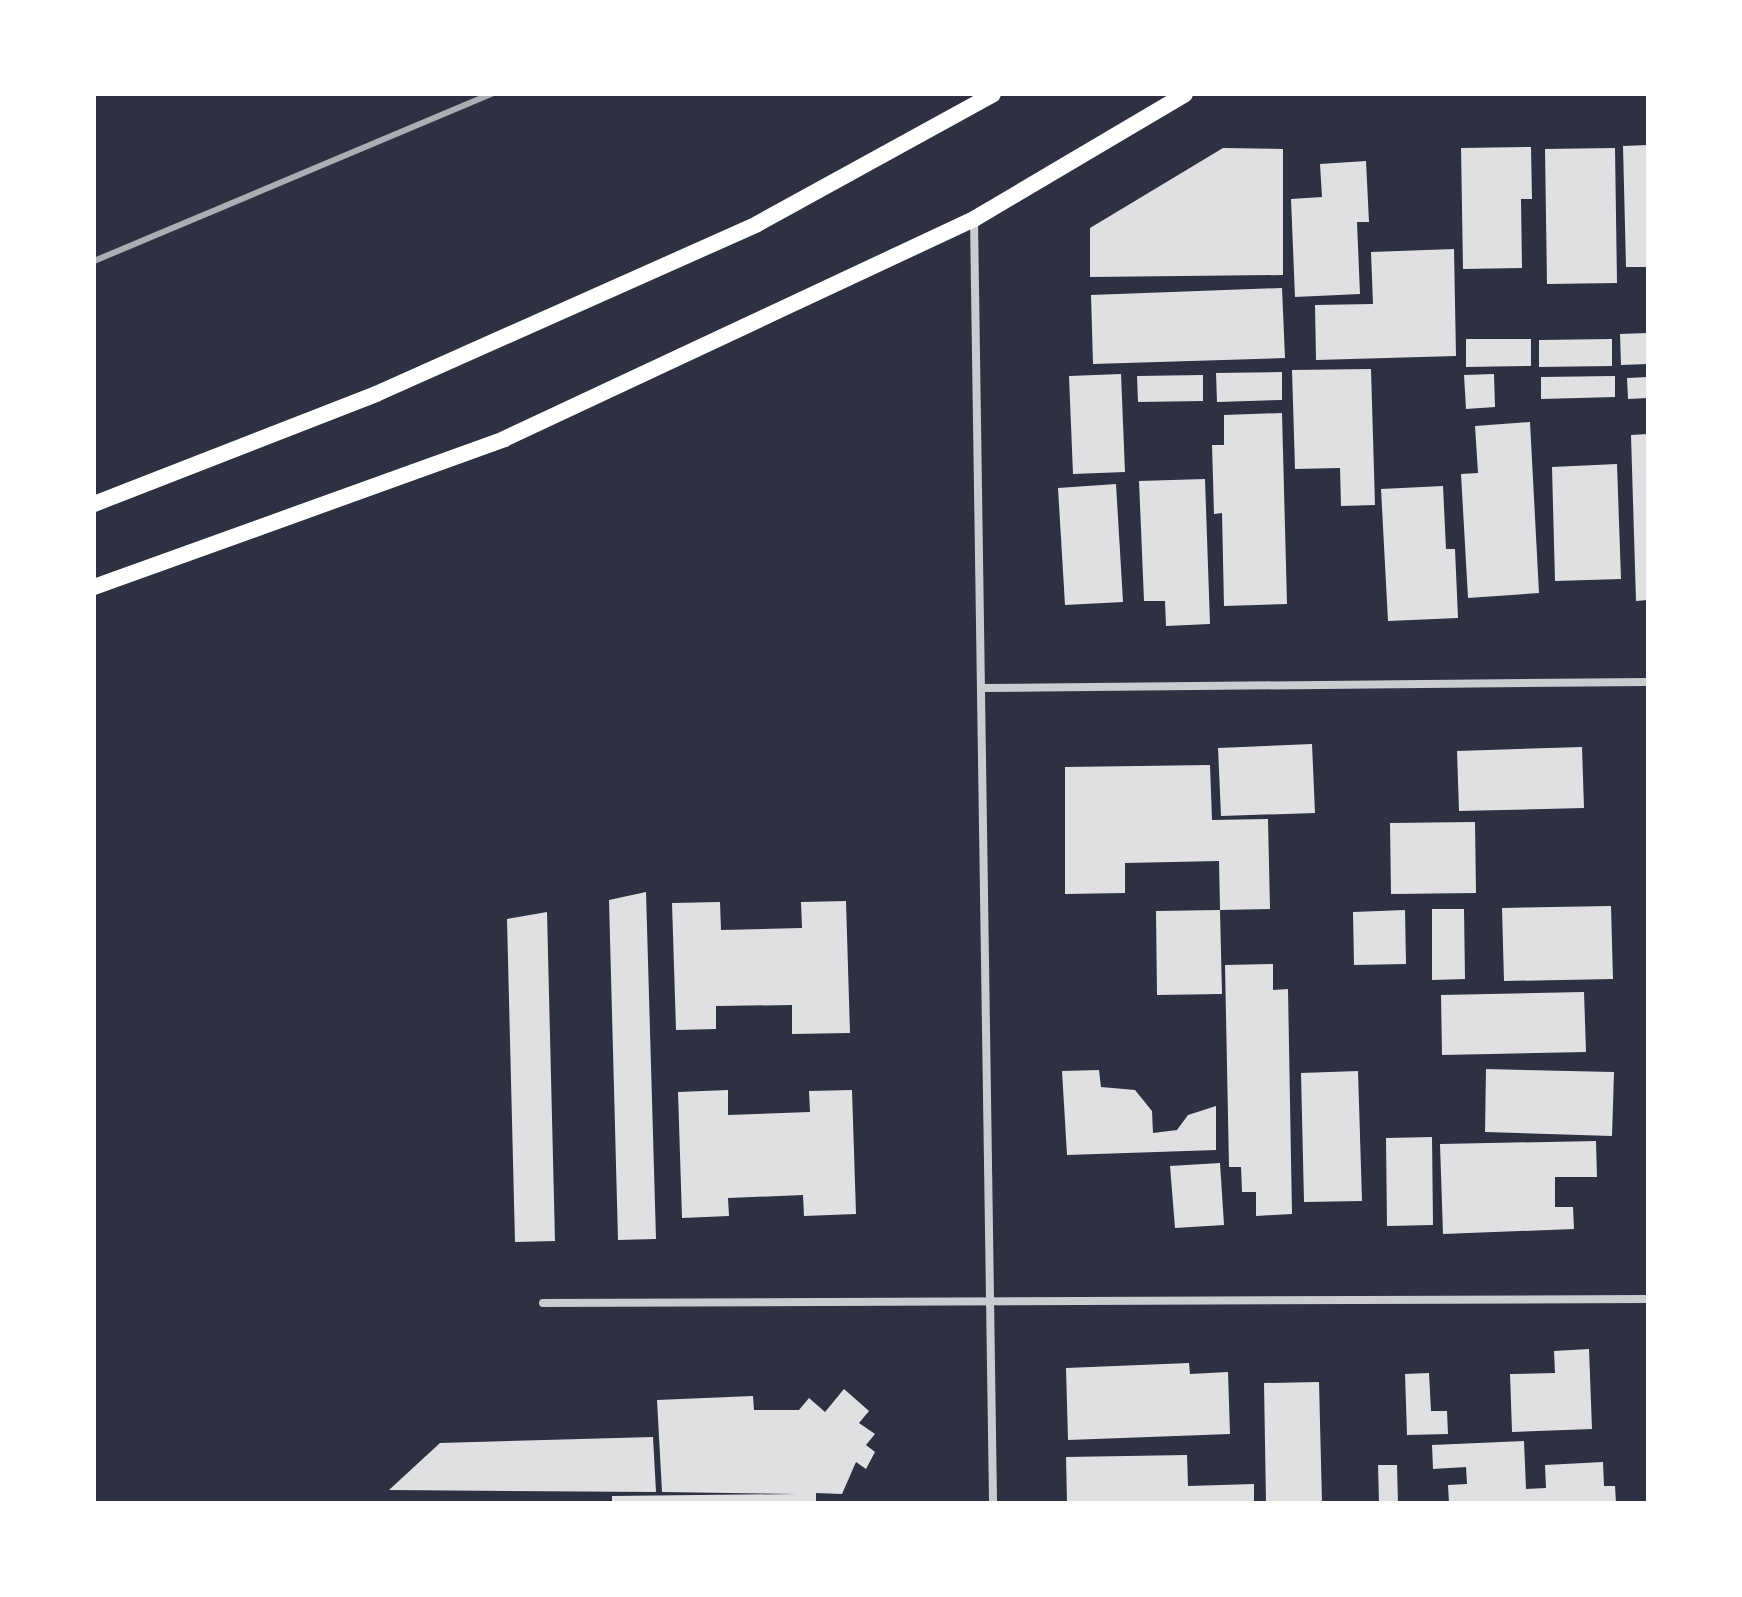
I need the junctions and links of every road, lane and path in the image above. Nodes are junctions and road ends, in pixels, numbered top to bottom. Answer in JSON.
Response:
{"nodes":[{"id":1,"x":993,"y":94,"type":"edge"},
{"id":2,"x":1185,"y":94,"type":"edge"},
{"id":3,"x":974,"y":219,"type":"junction"},
{"id":4,"x":94,"y":504,"type":"edge"},
{"id":5,"x":94,"y":587,"type":"edge"},
{"id":6,"x":1648,"y":682,"type":"edge"},
{"id":7,"x":982,"y":688,"type":"junction"},
{"id":8,"x":1648,"y":1299,"type":"edge"},
{"id":9,"x":543,"y":1303,"type":"dead end"},
{"id":10,"x":993,"y":1305,"type":"junction"},
{"id":11,"x":993,"y":1503,"type":"edge"}],
"edges":[{"from":1,"to":4,"type":"main road"},
{"from":2,"to":3,"type":"main road"},
{"from":3,"to":5,"type":"main road"},
{"from":3,"to":7,"type":"street"},
{"from":6,"to":7,"type":"street"},
{"from":7,"to":10,"type":"street"},
{"from":8,"to":10,"type":"street"},
{"from":9,"to":10,"type":"street"},
{"from":10,"to":11,"type":"street"}]}
